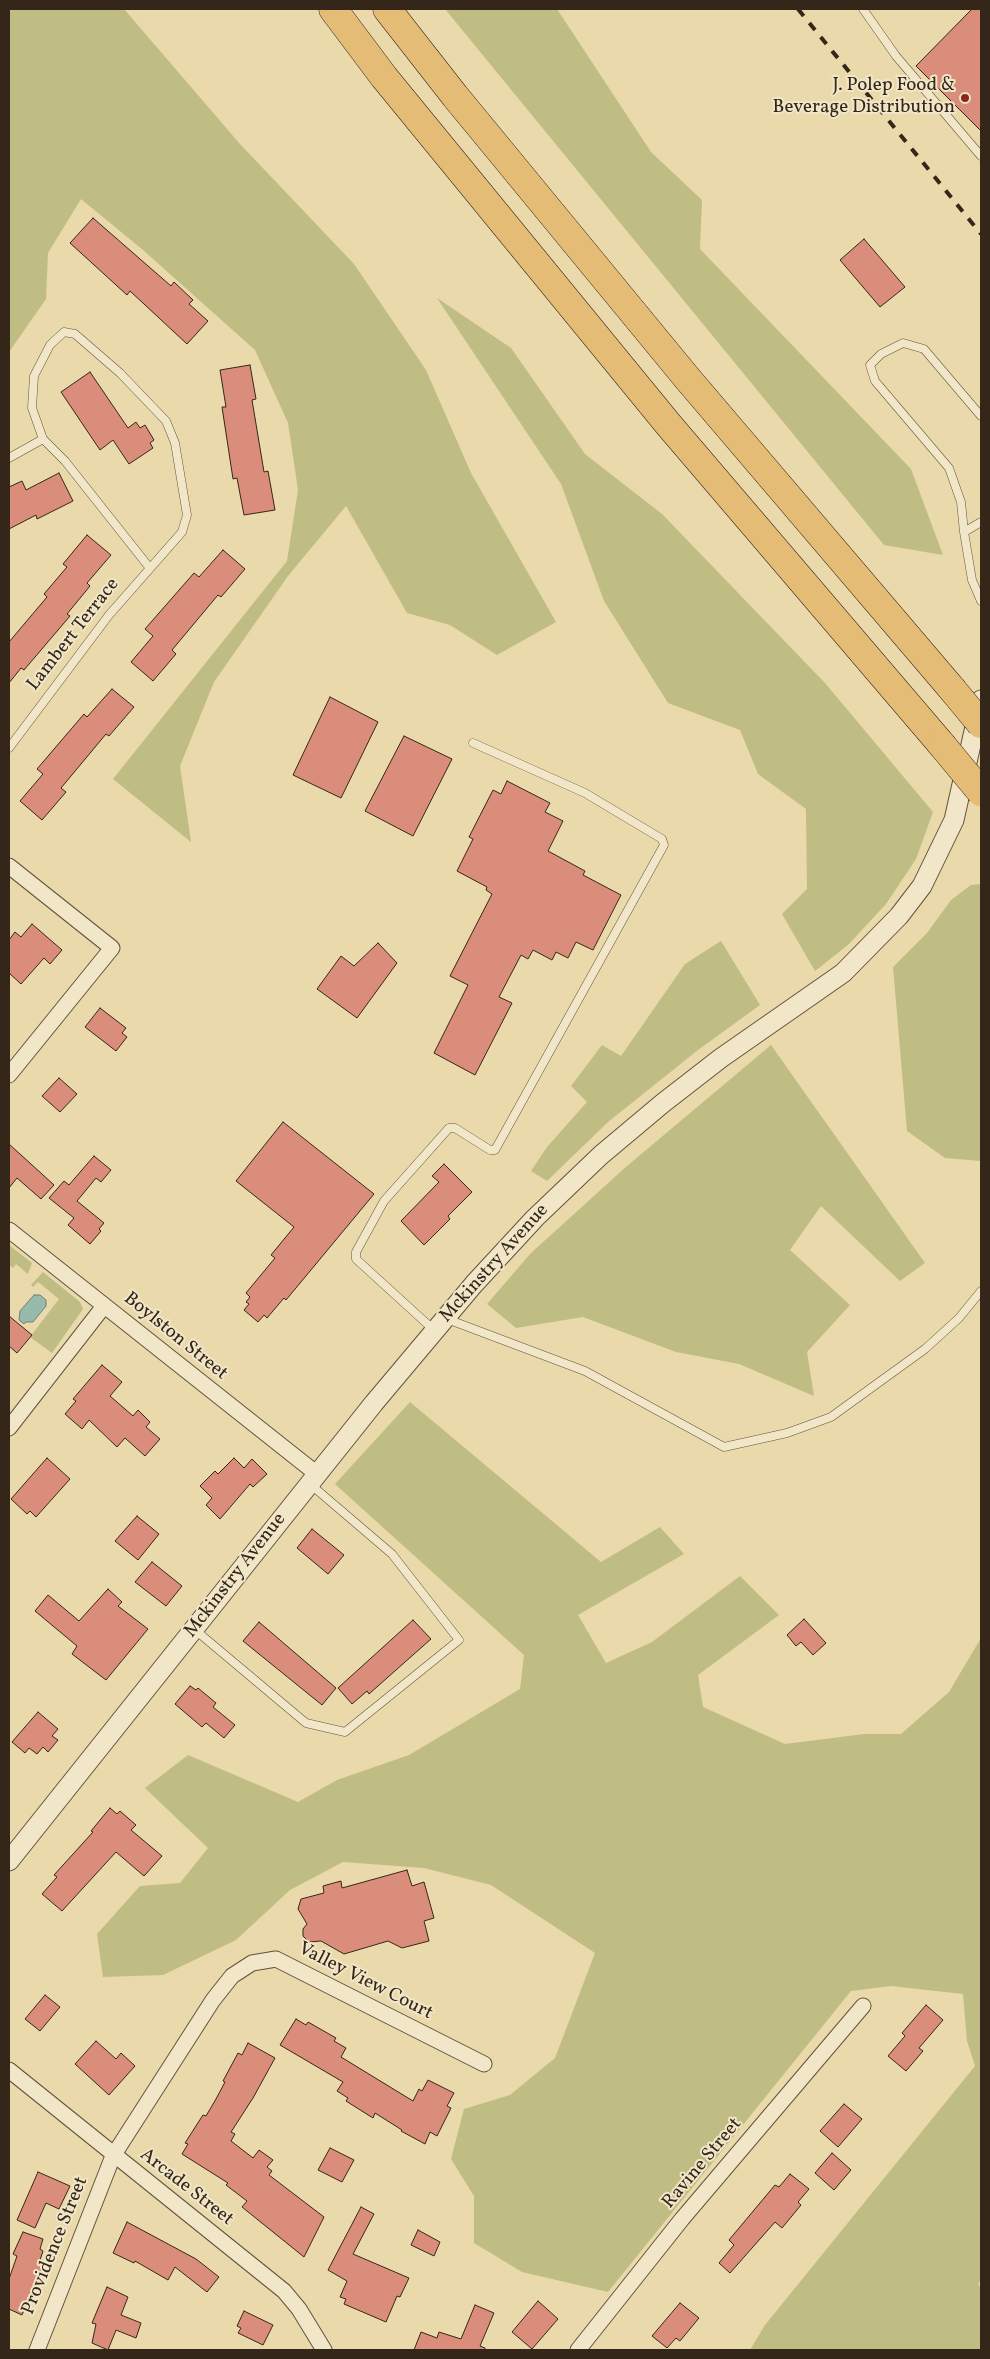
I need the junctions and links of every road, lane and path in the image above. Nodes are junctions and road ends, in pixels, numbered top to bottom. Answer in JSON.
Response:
{"nodes":[{"id":1,"x":332,"y":9,"type":"edge"},
{"id":2,"x":387,"y":9,"type":"edge"},
{"id":3,"x":863,"y":9,"type":"edge"},
{"id":4,"x":981,"y":156,"type":"edge"},
{"id":5,"x":981,"y":416,"type":"edge"},
{"id":6,"x":43,"y":438,"type":"junction"},
{"id":7,"x":9,"y":458,"type":"edge"},
{"id":8,"x":981,"y":522,"type":"edge"},
{"id":9,"x":964,"y":532,"type":"junction"},
{"id":10,"x":149,"y":567,"type":"junction"},
{"id":11,"x":981,"y":600,"type":"edge"},
{"id":12,"x":981,"y":700,"type":"edge"},
{"id":13,"x":981,"y":724,"type":"edge"},
{"id":14,"x":473,"y":743,"type":"dead end"},
{"id":15,"x":9,"y":748,"type":"edge"},
{"id":16,"x":981,"y":792,"type":"edge"},
{"id":17,"x":9,"y":866,"type":"edge"},
{"id":18,"x":9,"y":1075,"type":"edge"},
{"id":19,"x":9,"y":1230,"type":"edge"},
{"id":20,"x":981,"y":1291,"type":"edge"},
{"id":21,"x":104,"y":1306,"type":"junction"},
{"id":22,"x":440,"y":1324,"type":"junction"},
{"id":23,"x":9,"y":1428,"type":"edge"},
{"id":24,"x":313,"y":1479,"type":"junction"},
{"id":25,"x":194,"y":1629,"type":"junction"},
{"id":26,"x":9,"y":1861,"type":"edge"},
{"id":27,"x":863,"y":2006,"type":"dead end"},
{"id":28,"x":484,"y":2064,"type":"dead end"},
{"id":29,"x":9,"y":2070,"type":"edge"},
{"id":30,"x":113,"y":2156,"type":"junction"},
{"id":31,"x":37,"y":2350,"type":"edge"},
{"id":32,"x":324,"y":2350,"type":"edge"},
{"id":33,"x":578,"y":2350,"type":"edge"}],
"edges":[{"from":1,"to":16,"type":"highway","bridge":true},
{"from":2,"to":13,"type":"highway","bridge":true},
{"from":3,"to":4,"type":"lane"},
{"from":5,"to":9,"type":"lane"},
{"from":6,"to":7,"type":"lane"},
{"from":6,"to":10,"type":"lane","name":"Lambert Terrace"},
{"from":6,"to":10,"type":"lane","name":"Lambert Terrace"},
{"from":8,"to":9,"type":"lane"},
{"from":9,"to":11,"type":"lane"},
{"from":10,"to":15,"type":"lane","name":"Lambert Terrace"},
{"from":12,"to":22,"type":"street","name":"Mckinstry Avenue"},
{"from":14,"to":22,"type":"lane"},
{"from":17,"to":18,"type":"street"},
{"from":19,"to":21,"type":"street","name":"Boylston Street"},
{"from":20,"to":22,"type":"lane"},
{"from":21,"to":23,"type":"street"},
{"from":21,"to":24,"type":"street","name":"Boylston Street"},
{"from":22,"to":24,"type":"street","name":"Mckinstry Avenue"},
{"from":24,"to":25,"type":"street","name":"Mckinstry Avenue"},
{"from":24,"to":25,"type":"lane"},
{"from":25,"to":26,"type":"street","name":"Mckinstry Avenue"},
{"from":27,"to":33,"type":"street","name":"Ravine Street"},
{"from":28,"to":30,"type":"street","name":"Valley View Court"},
{"from":29,"to":30,"type":"street","name":"Arcade Street"},
{"from":30,"to":31,"type":"street","name":"Providence Street"},
{"from":30,"to":32,"type":"street","name":"Arcade Street"}]}
